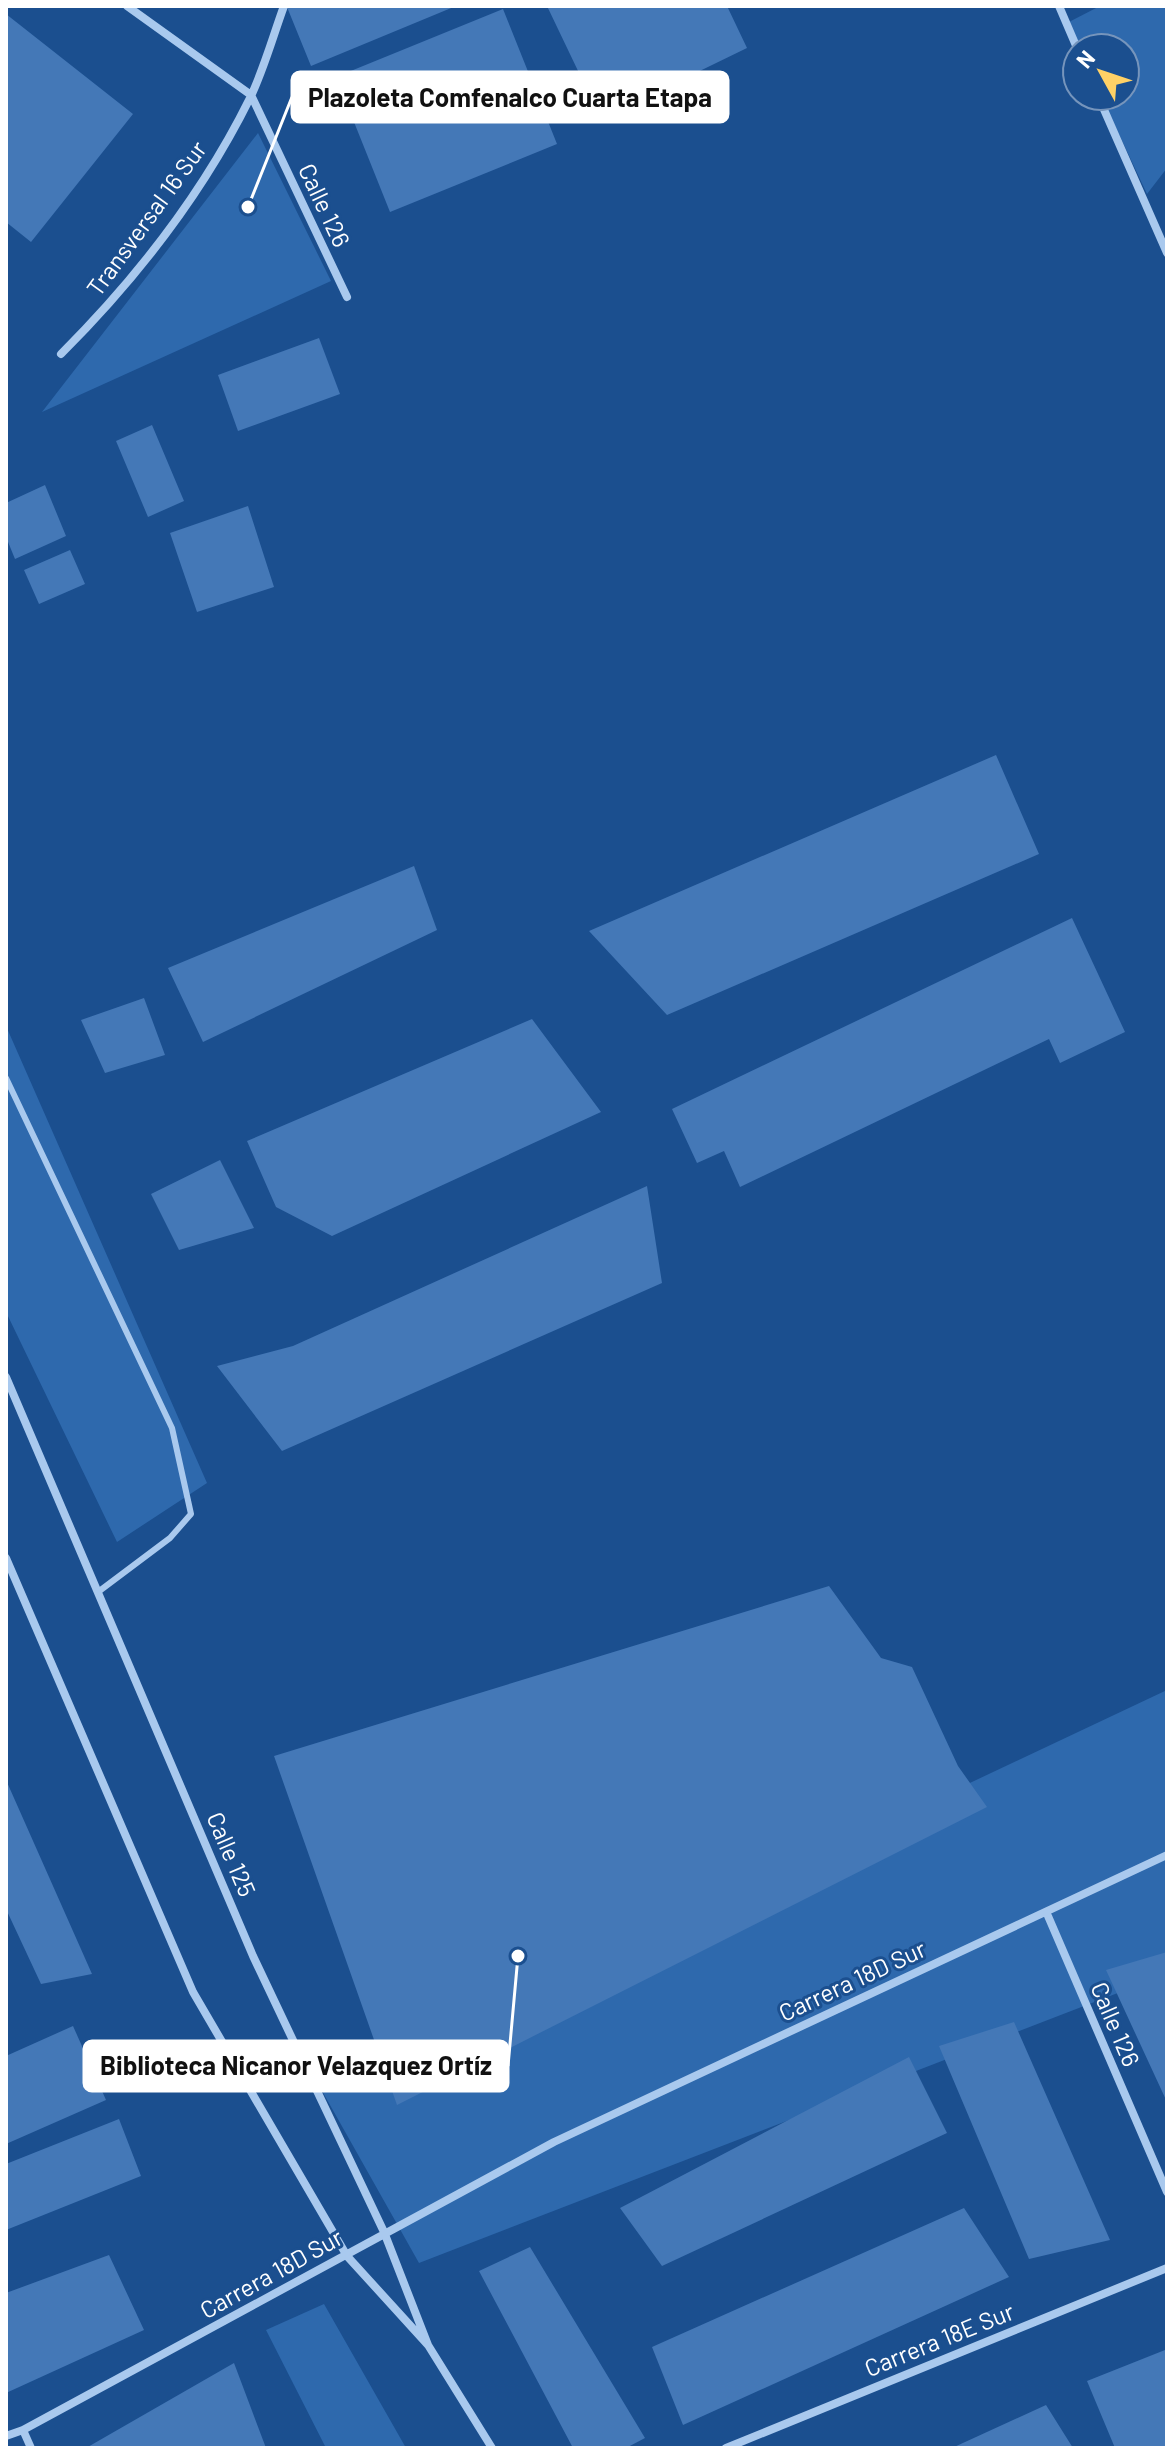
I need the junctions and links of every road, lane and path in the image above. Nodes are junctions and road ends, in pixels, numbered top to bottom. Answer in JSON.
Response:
{"nodes":[{"id":1,"x":127,"y":6,"type":"edge"},
{"id":2,"x":284,"y":6,"type":"edge"},
{"id":3,"x":1059,"y":6,"type":"edge"},
{"id":4,"x":1070,"y":32,"type":"edge"},
{"id":5,"x":251,"y":95,"type":"junction"},
{"id":6,"x":1105,"y":112,"type":"edge"},
{"id":7,"x":1167,"y":224,"type":"edge"},
{"id":8,"x":1159,"y":235,"type":"junction"},
{"id":9,"x":1167,"y":253,"type":"edge"},
{"id":10,"x":347,"y":297,"type":"dead end"},
{"id":11,"x":61,"y":354,"type":"dead end"},
{"id":12,"x":6,"y":1078,"type":"edge"},
{"id":13,"x":6,"y":1377,"type":"edge"},
{"id":14,"x":6,"y":1558,"type":"edge"},
{"id":15,"x":98,"y":1592,"type":"junction"},
{"id":16,"x":1167,"y":1858,"type":"edge"},
{"id":17,"x":1048,"y":1916,"type":"junction"},
{"id":18,"x":554,"y":2142,"type":"junction"},
{"id":19,"x":1167,"y":2192,"type":"edge"},
{"id":20,"x":384,"y":2232,"type":"junction"},
{"id":21,"x":347,"y":2256,"type":"junction"},
{"id":22,"x":1167,"y":2268,"type":"edge"},
{"id":23,"x":428,"y":2345,"type":"junction"},
{"id":24,"x":23,"y":2430,"type":"junction"},
{"id":25,"x":6,"y":2436,"type":"edge"},
{"id":26,"x":31,"y":2448,"type":"edge"},
{"id":27,"x":492,"y":2448,"type":"edge"},
{"id":28,"x":726,"y":2448,"type":"edge"}],
"edges":[{"from":1,"to":5,"type":"street","name":"Calle 126"},
{"from":2,"to":5,"type":"street","name":"Transversal 16 Sur"},
{"from":3,"to":4,"type":"street"},
{"from":5,"to":10,"type":"street","name":"Calle 126"},
{"from":5,"to":11,"type":"street","name":"Transversal 16 Sur"},
{"from":6,"to":8,"type":"street"},
{"from":7,"to":8,"type":"street"},
{"from":8,"to":9,"type":"street"},
{"from":12,"to":15,"type":"lane"},
{"from":13,"to":15,"type":"street","name":"Calle 125"},
{"from":14,"to":21,"type":"street","name":"Calle 125"},
{"from":15,"to":20,"type":"street","name":"Calle 125"},
{"from":16,"to":17,"type":"street","name":"Carrera 18D Sur"},
{"from":16,"to":18,"type":"street","name":"Carrera 18D Sur"},
{"from":17,"to":18,"type":"street","name":"Carrera 18D Sur"},
{"from":17,"to":19,"type":"street","name":"Calle 126"},
{"from":18,"to":20,"type":"street","name":"Carrera 18D Sur"},
{"from":20,"to":21,"type":"street","name":"Carrera 18D Sur"},
{"from":20,"to":23,"type":"street","name":"Calle 125"},
{"from":21,"to":23,"type":"street","name":"Calle 125"},
{"from":21,"to":24,"type":"street","name":"Carrera 18D Sur"},
{"from":22,"to":28,"type":"street","name":"Carrera 18E Sur"},
{"from":23,"to":27,"type":"street","name":"Calle 125"},
{"from":24,"to":25,"type":"street","name":"Carrera 18D Sur"},
{"from":24,"to":26,"type":"street"}]}
